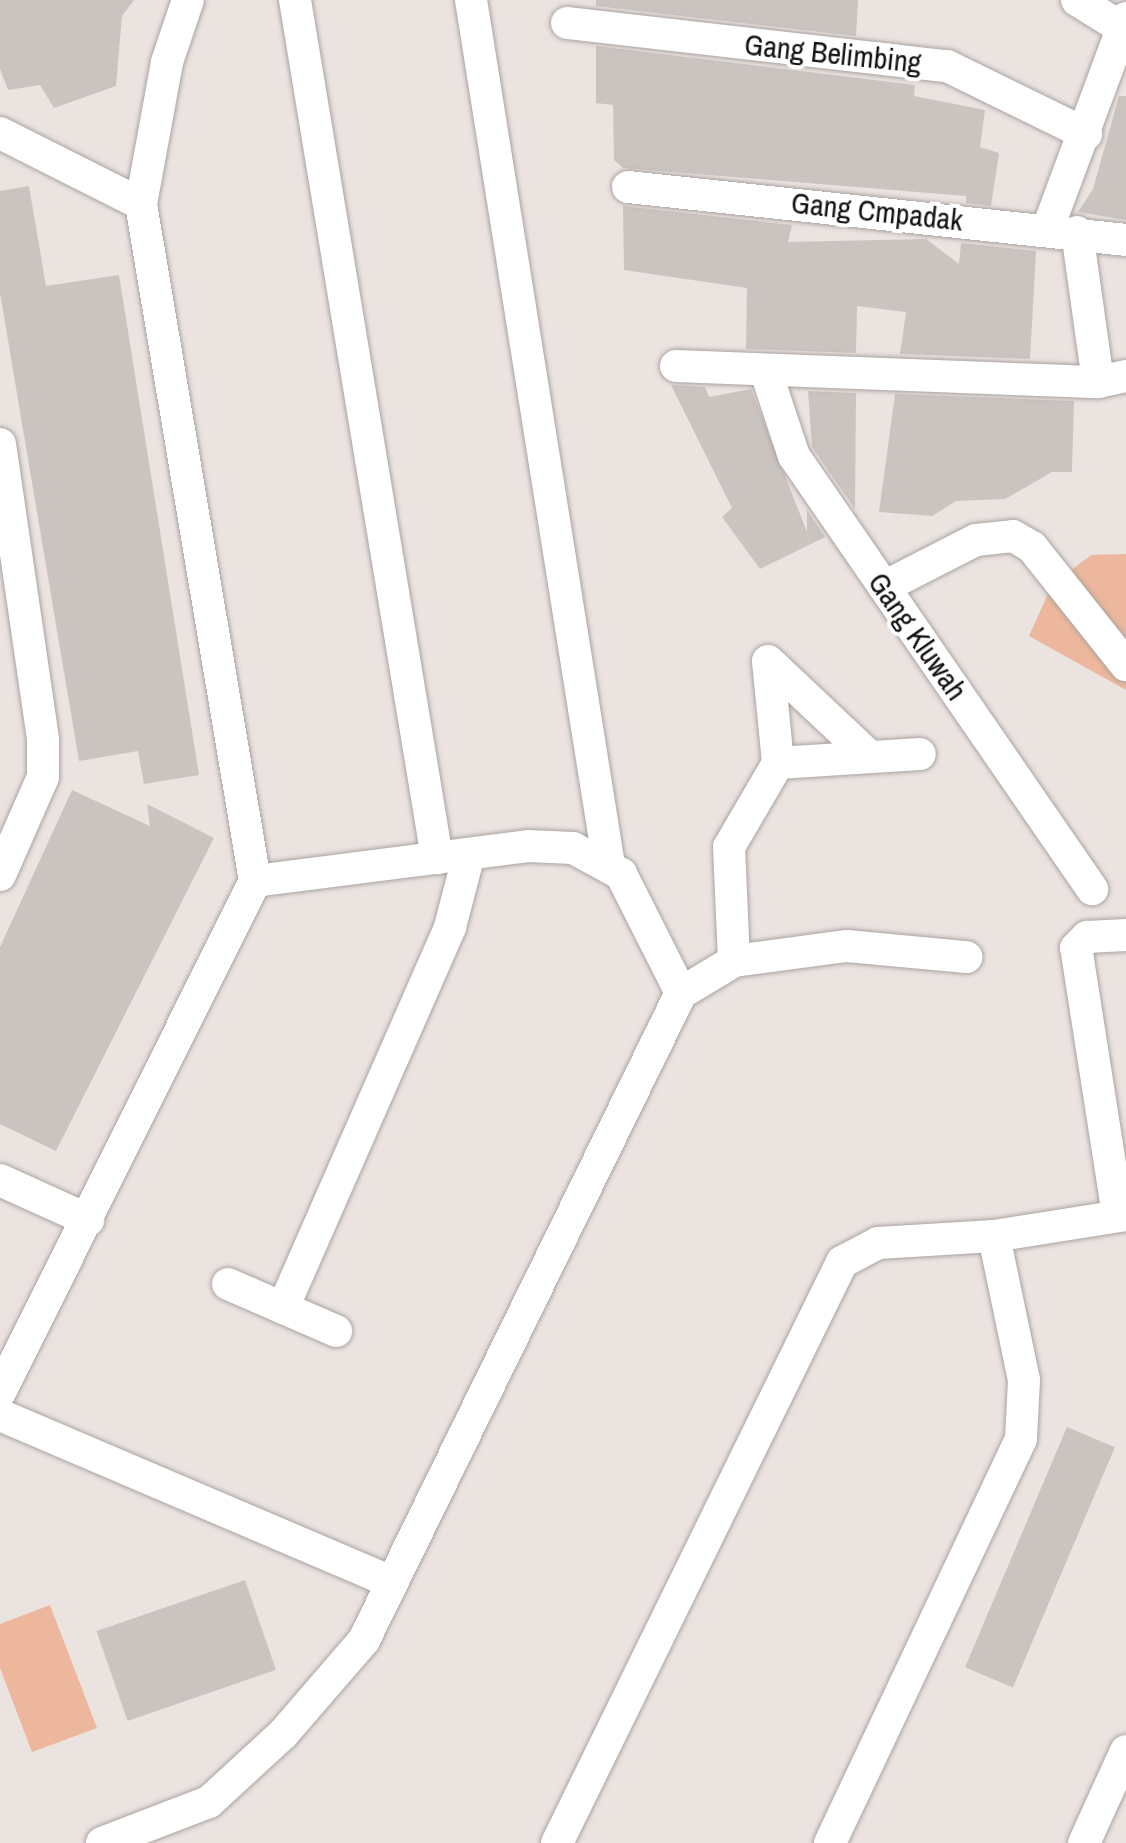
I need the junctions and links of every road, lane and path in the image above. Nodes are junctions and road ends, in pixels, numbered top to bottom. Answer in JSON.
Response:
{"nodes":[{"id":1,"x":188,"y":0,"type":"edge"},
{"id":2,"x":295,"y":0,"type":"edge"},
{"id":3,"x":470,"y":0,"type":"edge"},
{"id":4,"x":1076,"y":0,"type":"edge"},
{"id":5,"x":566,"y":23,"type":"dead end"},
{"id":6,"x":1124,"y":23,"type":"edge"},
{"id":7,"x":0,"y":133,"type":"edge"},
{"id":8,"x":1086,"y":134,"type":"junction"},
{"id":9,"x":628,"y":187,"type":"dead end"},
{"id":10,"x":141,"y":204,"type":"junction"},
{"id":11,"x":1062,"y":230,"type":"junction"},
{"id":12,"x":1126,"y":240,"type":"edge"},
{"id":13,"x":676,"y":366,"type":"dead end"},
{"id":14,"x":766,"y":372,"type":"junction"},
{"id":15,"x":1112,"y":379,"type":"edge"},
{"id":16,"x":0,"y":444,"type":"edge"},
{"id":17,"x":884,"y":587,"type":"junction"},
{"id":18,"x":1126,"y":664,"type":"edge"},
{"id":19,"x":920,"y":754,"type":"dead end"},
{"id":20,"x":870,"y":757,"type":"junction"},
{"id":21,"x":778,"y":762,"type":"junction"},
{"id":22,"x":453,"y":856,"type":"junction"},
{"id":23,"x":609,"y":865,"type":"junction"},
{"id":24,"x":0,"y":875,"type":"edge"},
{"id":25,"x":256,"y":881,"type":"junction"},
{"id":26,"x":1092,"y":890,"type":"dead end"},
{"id":27,"x":1126,"y":935,"type":"edge"},
{"id":28,"x":966,"y":957,"type":"dead end"},
{"id":29,"x":734,"y":961,"type":"junction"},
{"id":30,"x":681,"y":993,"type":"junction"},
{"id":31,"x":1119,"y":1168,"type":"edge"},
{"id":32,"x":0,"y":1180,"type":"edge"},
{"id":33,"x":1122,"y":1215,"type":"edge"},
{"id":34,"x":88,"y":1220,"type":"junction"},
{"id":35,"x":994,"y":1236,"type":"junction"},
{"id":36,"x":228,"y":1284,"type":"dead end"},
{"id":37,"x":283,"y":1308,"type":"junction"},
{"id":38,"x":336,"y":1330,"type":"dead end"},
{"id":39,"x":0,"y":1392,"type":"edge"},
{"id":40,"x":0,"y":1416,"type":"edge"},
{"id":41,"x":392,"y":1582,"type":"junction"},
{"id":42,"x":1126,"y":1751,"type":"edge"},
{"id":43,"x":102,"y":1843,"type":"edge"},
{"id":44,"x":558,"y":1843,"type":"edge"},
{"id":45,"x":830,"y":1843,"type":"edge"},
{"id":46,"x":1084,"y":1843,"type":"edge"}],
"edges":[{"from":1,"to":10,"type":"street"},
{"from":2,"to":22,"type":"street"},
{"from":3,"to":23,"type":"street"},
{"from":4,"to":6,"type":"street"},
{"from":5,"to":8,"type":"street","name":"Gang Belimbing"},
{"from":6,"to":8,"type":"street"},
{"from":7,"to":10,"type":"street"},
{"from":8,"to":11,"type":"street"},
{"from":9,"to":11,"type":"street","name":"Gang Cmpadak"},
{"from":10,"to":25,"type":"street"},
{"from":11,"to":12,"type":"street","name":"Gang Cmpadak"},
{"from":11,"to":15,"type":"street"},
{"from":13,"to":14,"type":"street"},
{"from":14,"to":15,"type":"street"},
{"from":14,"to":17,"type":"street","name":"Gang Kluwah"},
{"from":16,"to":24,"type":"street"},
{"from":17,"to":18,"type":"street"},
{"from":17,"to":26,"type":"street","name":"Gang Kluwah"},
{"from":19,"to":20,"type":"street"},
{"from":20,"to":21,"type":"street"},
{"from":20,"to":21,"type":"street"},
{"from":21,"to":29,"type":"street"},
{"from":22,"to":23,"type":"street"},
{"from":22,"to":25,"type":"street"},
{"from":22,"to":37,"type":"street"},
{"from":23,"to":30,"type":"street"},
{"from":25,"to":34,"type":"street"},
{"from":27,"to":31,"type":"street"},
{"from":28,"to":29,"type":"street"},
{"from":29,"to":30,"type":"street"},
{"from":30,"to":41,"type":"street"},
{"from":31,"to":33,"type":"street"},
{"from":32,"to":34,"type":"street"},
{"from":33,"to":35,"type":"street"},
{"from":34,"to":39,"type":"street"},
{"from":35,"to":44,"type":"street"},
{"from":35,"to":45,"type":"street"},
{"from":36,"to":37,"type":"street"},
{"from":37,"to":38,"type":"street"},
{"from":40,"to":41,"type":"street"},
{"from":41,"to":43,"type":"street"},
{"from":42,"to":46,"type":"street"}]}
